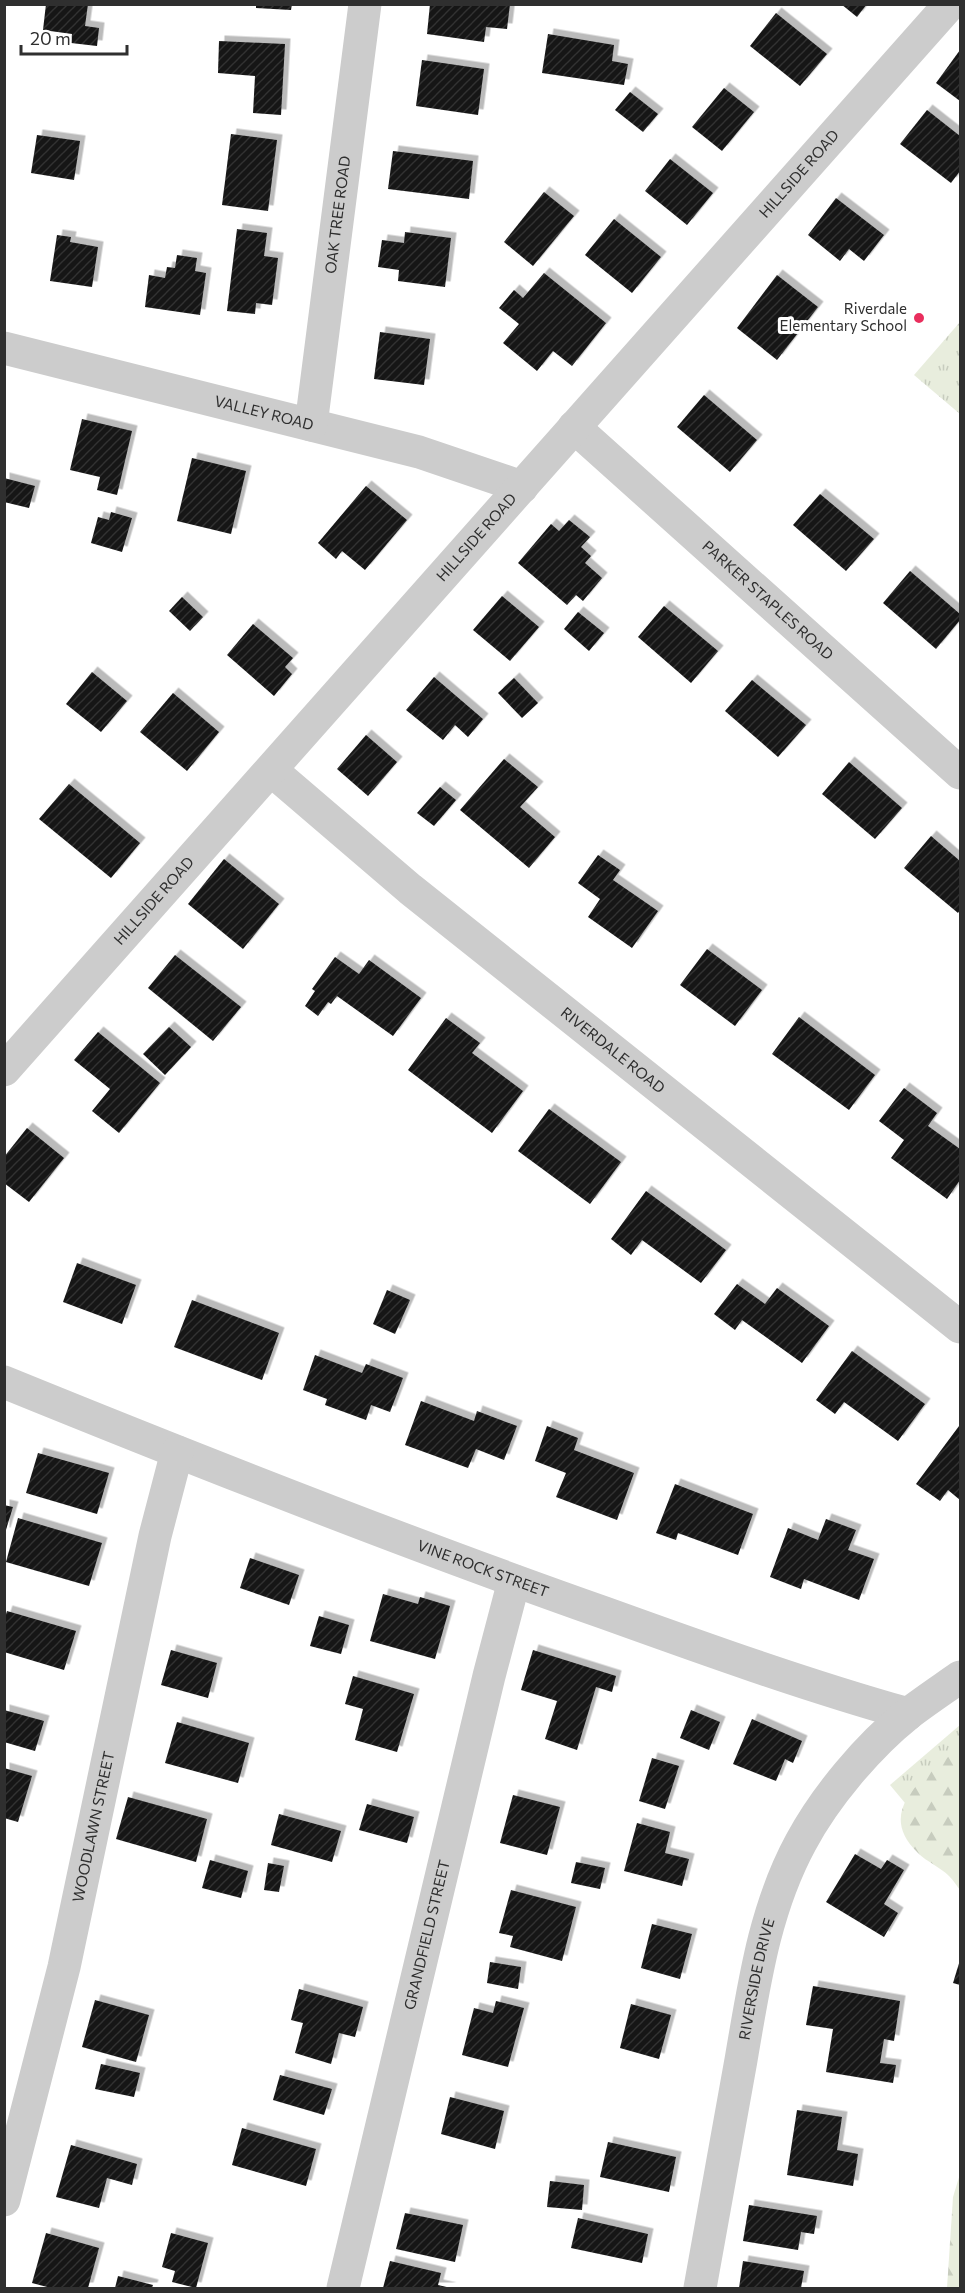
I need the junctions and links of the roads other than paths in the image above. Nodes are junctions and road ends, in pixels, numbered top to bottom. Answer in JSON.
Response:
{"nodes":[{"id":1,"x":365,"y":4,"type":"edge"},
{"id":2,"x":950,"y":4,"type":"edge"},
{"id":3,"x":4,"y":348,"type":"edge"},
{"id":4,"x":311,"y":425,"type":"junction"},
{"id":5,"x":574,"y":427,"type":"junction"},
{"id":6,"x":522,"y":487,"type":"junction"},
{"id":7,"x":271,"y":770,"type":"junction"},
{"id":8,"x":960,"y":773,"type":"edge"},
{"id":9,"x":4,"y":1070,"type":"edge"},
{"id":10,"x":960,"y":1327,"type":"edge"},
{"id":11,"x":4,"y":1382,"type":"edge"},
{"id":12,"x":177,"y":1452,"type":"junction"},
{"id":13,"x":514,"y":1581,"type":"junction"},
{"id":14,"x":960,"y":1677,"type":"edge"},
{"id":15,"x":908,"y":1714,"type":"junction"},
{"id":16,"x":4,"y":2200,"type":"edge"},
{"id":17,"x":343,"y":2289,"type":"edge"},
{"id":18,"x":700,"y":2289,"type":"edge"}],
"edges":[{"from":1,"to":4,"type":"street","name":"OAK TREE ROAD"},
{"from":2,"to":5,"type":"street","name":"HILLSIDE ROAD"},
{"from":3,"to":4,"type":"street","name":"VALLEY ROAD"},
{"from":4,"to":6,"type":"street","name":"VALLEY ROAD"},
{"from":5,"to":6,"type":"street","name":"HILLSIDE ROAD"},
{"from":5,"to":8,"type":"street","name":"PARKER STAPLES ROAD"},
{"from":6,"to":7,"type":"street","name":"HILLSIDE ROAD"},
{"from":7,"to":9,"type":"street","name":"HILLSIDE ROAD"},
{"from":7,"to":10,"type":"street","name":"RIVERDALE ROAD"},
{"from":11,"to":12,"type":"street","name":"VINE ROCK STREET"},
{"from":12,"to":13,"type":"street","name":"VINE ROCK STREET"},
{"from":12,"to":16,"type":"street","name":"WOODLAWN STREET"},
{"from":13,"to":15,"type":"street","name":"VINE ROCK STREET"},
{"from":13,"to":17,"type":"street","name":"GRANDFIELD STREET"},
{"from":14,"to":15,"type":"street"},
{"from":15,"to":18,"type":"street","name":"RIVERSIDE DRIVE"}]}
